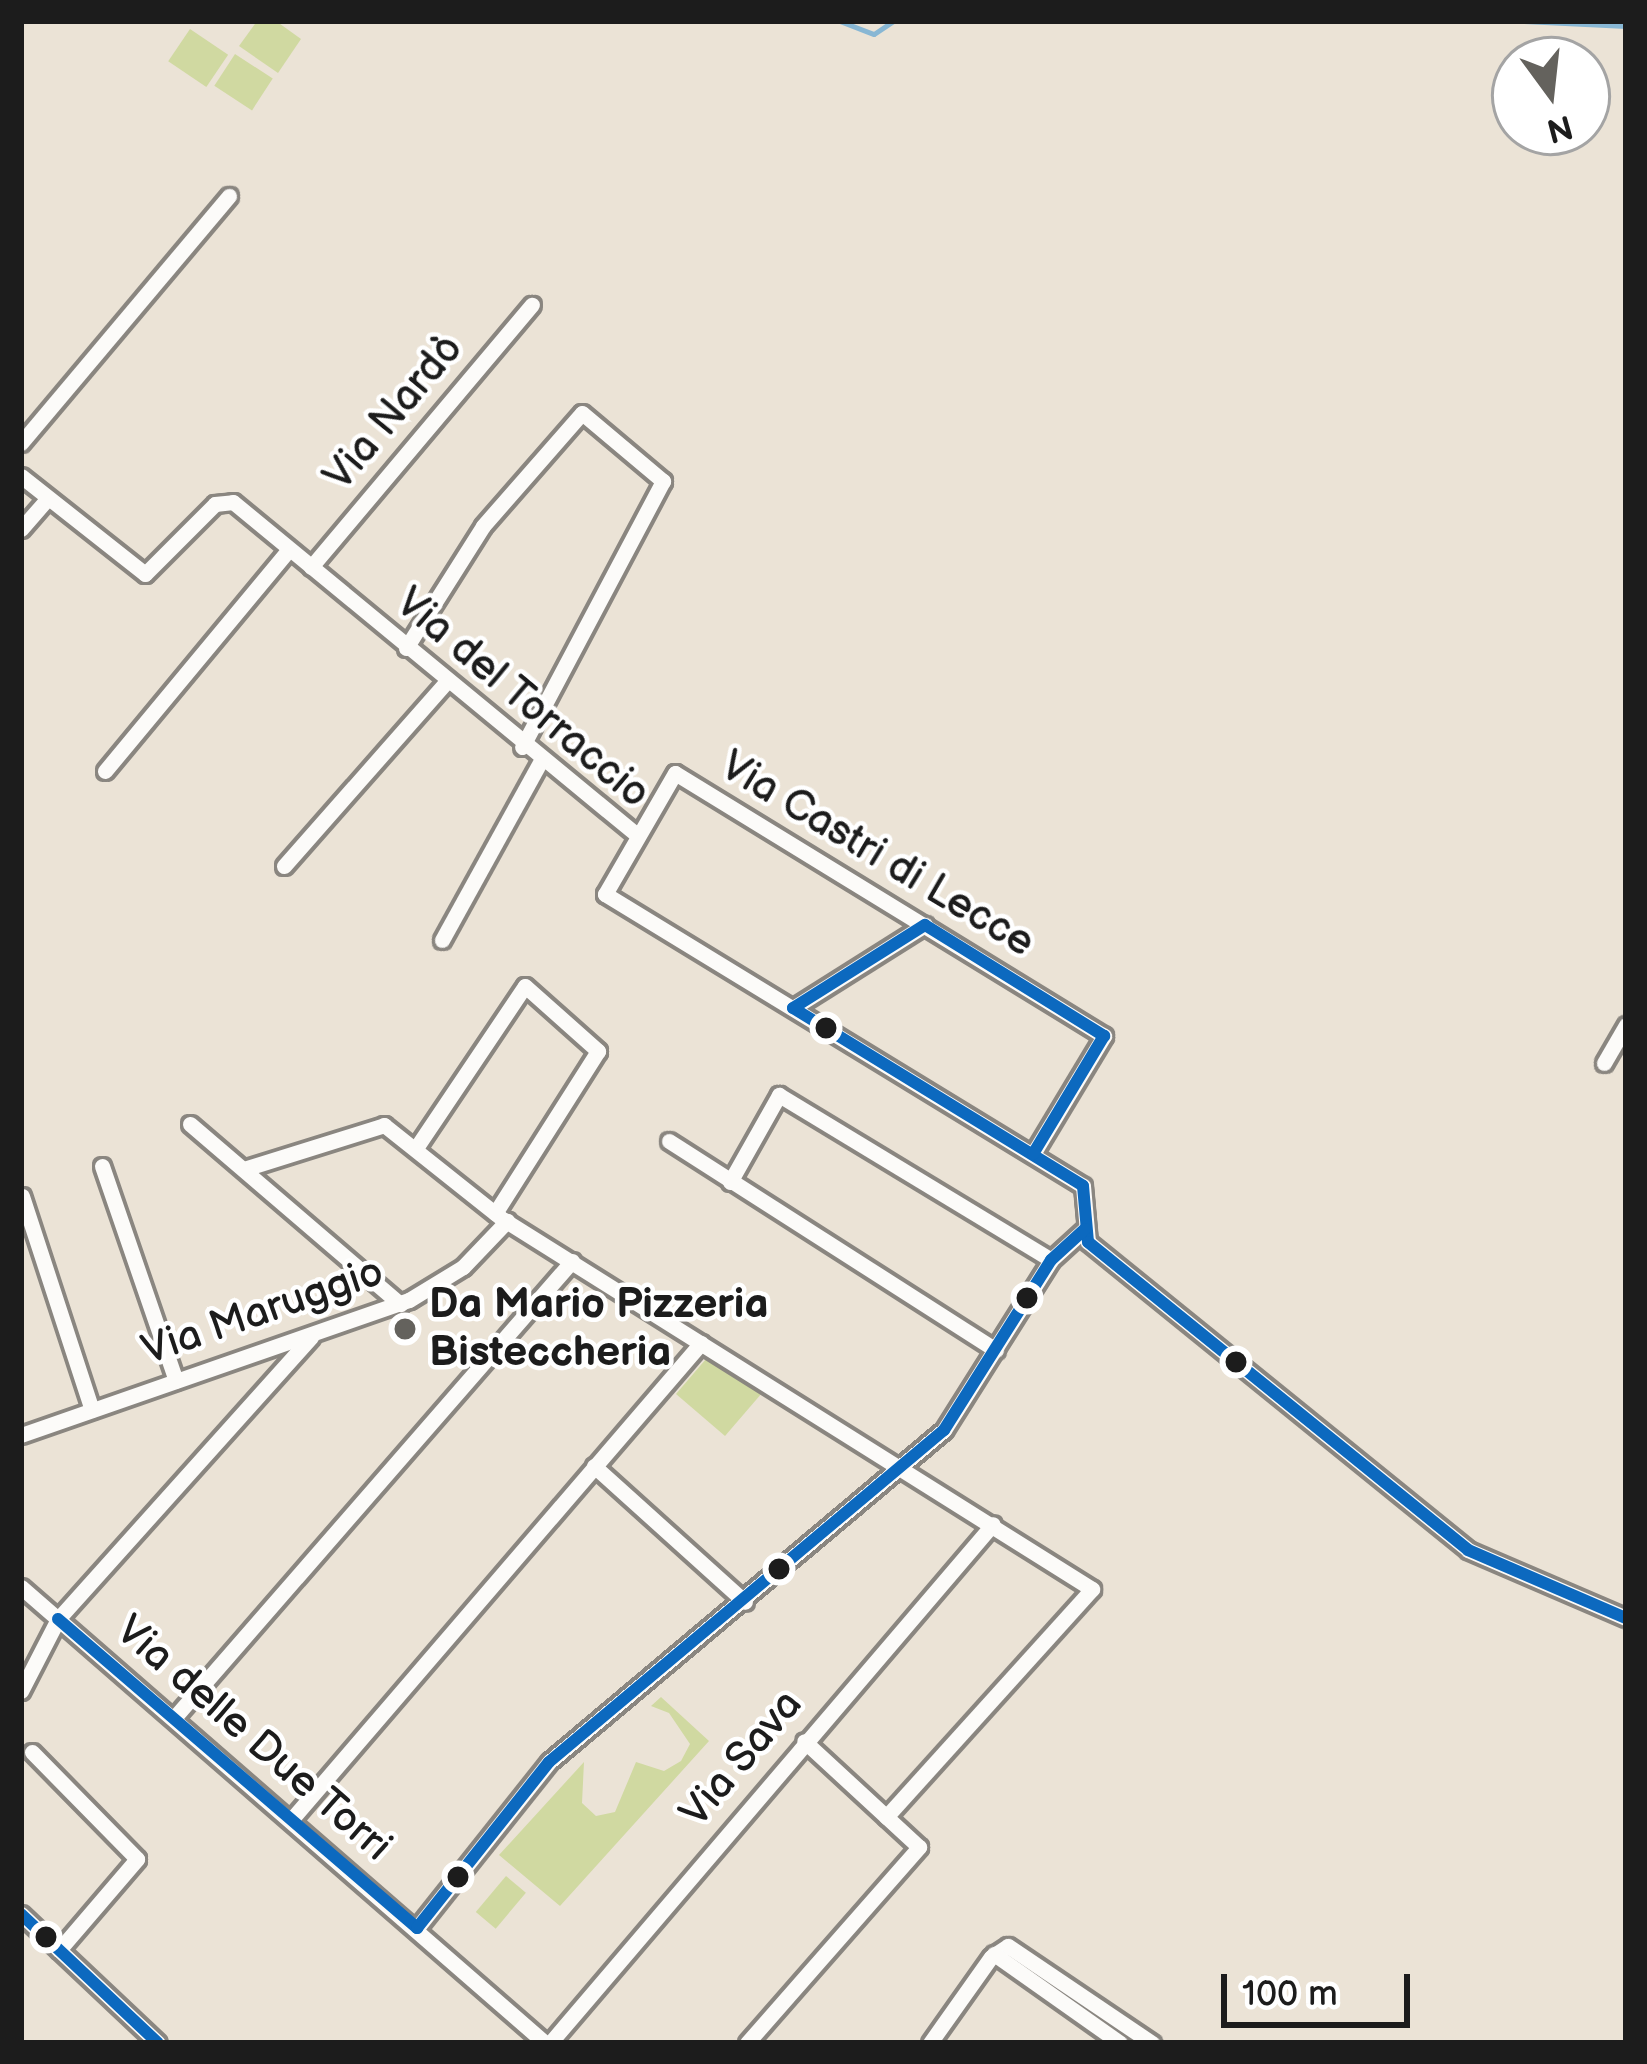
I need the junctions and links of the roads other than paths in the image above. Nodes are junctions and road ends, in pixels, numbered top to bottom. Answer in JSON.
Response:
{"nodes":[{"id":1,"x":229,"y":196,"type":"dead end"},
{"id":2,"x":532,"y":305,"type":"dead end"},
{"id":3,"x":21,"y":443,"type":"edge"},
{"id":4,"x":21,"y":476,"type":"edge"},
{"id":5,"x":49,"y":498,"type":"junction"},
{"id":6,"x":21,"y":529,"type":"edge"},
{"id":7,"x":289,"y":549,"type":"junction"},
{"id":8,"x":311,"y":567,"type":"junction"},
{"id":9,"x":406,"y":648,"type":"junction"},
{"id":10,"x":446,"y":682,"type":"junction"},
{"id":11,"x":523,"y":747,"type":"junction"},
{"id":12,"x":542,"y":759,"type":"junction"},
{"id":13,"x":105,"y":771,"type":"dead end"},
{"id":14,"x":637,"y":835,"type":"junction"},
{"id":15,"x":284,"y":866,"type":"dead end"},
{"id":16,"x":925,"y":925,"type":"junction"},
{"id":17,"x":442,"y":940,"type":"dead end"},
{"id":18,"x":793,"y":1008,"type":"junction"},
{"id":19,"x":1626,"y":1025,"type":"edge"},
{"id":20,"x":1604,"y":1064,"type":"dead end"},
{"id":21,"x":190,"y":1124,"type":"dead end"},
{"id":22,"x":669,"y":1141,"type":"dead end"},
{"id":23,"x":416,"y":1148,"type":"junction"},
{"id":24,"x":1033,"y":1154,"type":"junction"},
{"id":25,"x":102,"y":1166,"type":"dead end"},
{"id":26,"x":244,"y":1169,"type":"junction"},
{"id":27,"x":730,"y":1182,"type":"junction"},
{"id":28,"x":22,"y":1196,"type":"edge"},
{"id":29,"x":501,"y":1217,"type":"junction"},
{"id":30,"x":1082,"y":1238,"type":"junction"},
{"id":31,"x":1051,"y":1260,"type":"junction"},
{"id":32,"x":572,"y":1261,"type":"junction"},
{"id":33,"x":400,"y":1304,"type":"junction"},
{"id":34,"x":313,"y":1334,"type":"junction"},
{"id":35,"x":701,"y":1343,"type":"junction"},
{"id":36,"x":996,"y":1350,"type":"junction"},
{"id":37,"x":176,"y":1381,"type":"junction"},
{"id":38,"x":92,"y":1409,"type":"junction"},
{"id":39,"x":21,"y":1435,"type":"edge"},
{"id":40,"x":594,"y":1466,"type":"junction"},
{"id":41,"x":902,"y":1470,"type":"junction"},
{"id":42,"x":993,"y":1524,"type":"junction"},
{"id":43,"x":21,"y":1587,"type":"edge"},
{"id":44,"x":745,"y":1602,"type":"junction"},
{"id":45,"x":1626,"y":1618,"type":"edge"},
{"id":46,"x":58,"y":1619,"type":"junction"},
{"id":47,"x":21,"y":1691,"type":"edge"},
{"id":48,"x":175,"y":1718,"type":"junction"},
{"id":49,"x":804,"y":1741,"type":"junction"},
{"id":50,"x":32,"y":1752,"type":"dead end"},
{"id":51,"x":886,"y":1817,"type":"junction"},
{"id":52,"x":291,"y":1820,"type":"junction"},
{"id":53,"x":22,"y":1917,"type":"edge"},
{"id":54,"x":417,"y":1928,"type":"junction"},
{"id":55,"x":58,"y":1950,"type":"junction"},
{"id":56,"x":994,"y":1954,"type":"junction"},
{"id":57,"x":158,"y":2043,"type":"edge"},
{"id":58,"x":548,"y":2043,"type":"edge"},
{"id":59,"x":747,"y":2043,"type":"edge"},
{"id":60,"x":930,"y":2043,"type":"edge"},
{"id":61,"x":1120,"y":2043,"type":"edge"},
{"id":62,"x":1152,"y":2043,"type":"edge"}],
"edges":[{"from":1,"to":3,"type":"street"},
{"from":2,"to":8,"type":"street","name":"Via Nardò"},
{"from":4,"to":5,"type":"street","name":"Via del Torraccio"},
{"from":5,"to":6,"type":"street"},
{"from":5,"to":7,"type":"street","name":"Via del Torraccio"},
{"from":7,"to":8,"type":"street","name":"Via del Torraccio"},
{"from":7,"to":13,"type":"street"},
{"from":8,"to":9,"type":"street","name":"Via del Torraccio"},
{"from":9,"to":10,"type":"street","name":"Via del Torraccio"},
{"from":9,"to":11,"type":"street"},
{"from":10,"to":11,"type":"street","name":"Via del Torraccio"},
{"from":10,"to":15,"type":"street"},
{"from":11,"to":12,"type":"street","name":"Via del Torraccio"},
{"from":12,"to":14,"type":"street","name":"Via del Torraccio"},
{"from":12,"to":17,"type":"street"},
{"from":14,"to":16,"type":"street","name":"Via Castri di Lecce"},
{"from":14,"to":18,"type":"street","name":"Via del Torraccio"},
{"from":16,"to":18,"type":"street"},
{"from":16,"to":24,"type":"street","name":"Via Castri di Lecce"},
{"from":18,"to":24,"type":"street","name":"Via del Torraccio"},
{"from":19,"to":20,"type":"street"},
{"from":21,"to":26,"type":"street"},
{"from":22,"to":27,"type":"street"},
{"from":23,"to":26,"type":"street"},
{"from":23,"to":29,"type":"street"},
{"from":23,"to":29,"type":"street","name":"Via Maruggio"},
{"from":24,"to":30,"type":"street","name":"Via del Torraccio"},
{"from":25,"to":37,"type":"street"},
{"from":26,"to":33,"type":"street"},
{"from":27,"to":31,"type":"street"},
{"from":27,"to":36,"type":"street"},
{"from":28,"to":38,"type":"street"},
{"from":29,"to":32,"type":"street"},
{"from":29,"to":33,"type":"street","name":"Via Maruggio"},
{"from":30,"to":31,"type":"street"},
{"from":30,"to":45,"type":"street"},
{"from":31,"to":36,"type":"street"},
{"from":32,"to":35,"type":"street"},
{"from":32,"to":48,"type":"street"},
{"from":33,"to":34,"type":"street","name":"Via Maruggio"},
{"from":34,"to":37,"type":"street","name":"Via Maruggio"},
{"from":34,"to":46,"type":"street"},
{"from":35,"to":40,"type":"street"},
{"from":35,"to":41,"type":"street"},
{"from":36,"to":41,"type":"street"},
{"from":37,"to":38,"type":"street","name":"Via Maruggio"},
{"from":38,"to":39,"type":"street","name":"Via Maruggio"},
{"from":40,"to":44,"type":"street"},
{"from":40,"to":52,"type":"street"},
{"from":41,"to":42,"type":"street"},
{"from":41,"to":44,"type":"street"},
{"from":42,"to":49,"type":"street","name":"Via Sava"},
{"from":42,"to":51,"type":"street"},
{"from":43,"to":46,"type":"street","name":"Via delle Due Torri"},
{"from":44,"to":54,"type":"street"},
{"from":46,"to":47,"type":"street"},
{"from":46,"to":48,"type":"street","name":"Via delle Due Torri"},
{"from":48,"to":52,"type":"street","name":"Via delle Due Torri"},
{"from":49,"to":51,"type":"street"},
{"from":49,"to":58,"type":"street","name":"Via Sava"},
{"from":50,"to":55,"type":"street"},
{"from":51,"to":59,"type":"street"},
{"from":52,"to":54,"type":"street","name":"Via delle Due Torri"},
{"from":53,"to":55,"type":"street"},
{"from":54,"to":58,"type":"street","name":"Via delle Due Torri"},
{"from":55,"to":57,"type":"street"},
{"from":56,"to":60,"type":"street"},
{"from":56,"to":61,"type":"street"},
{"from":56,"to":62,"type":"street"}]}
